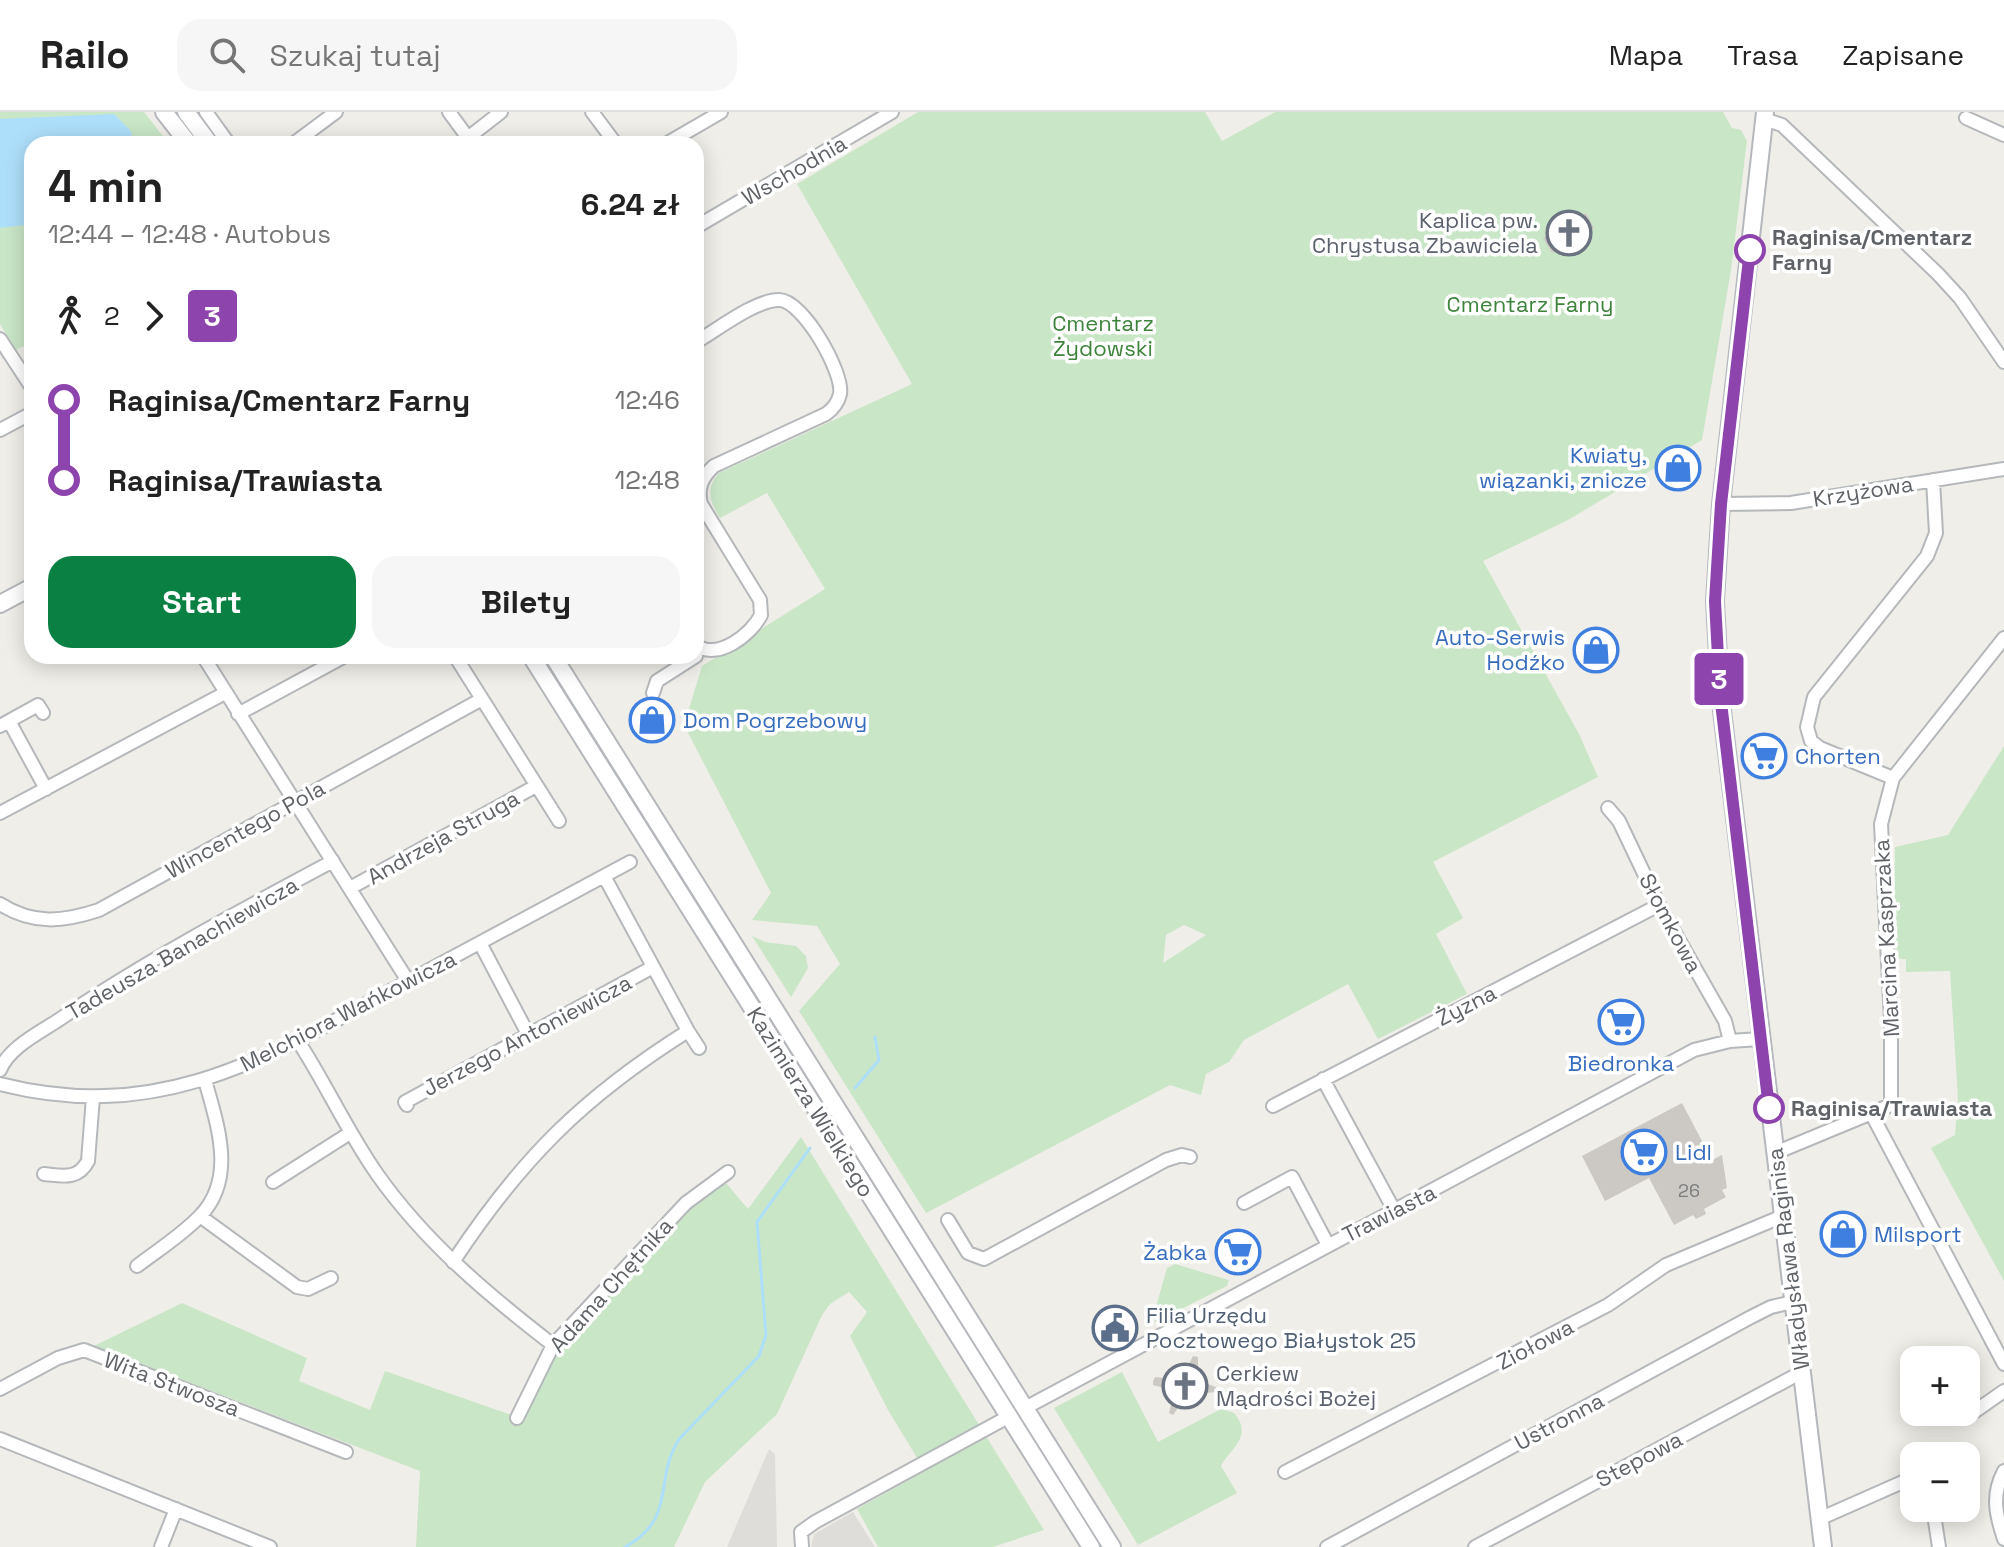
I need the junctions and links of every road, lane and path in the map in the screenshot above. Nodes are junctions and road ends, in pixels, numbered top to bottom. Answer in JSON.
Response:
{"nodes":[{"id":1,"x":164,"y":112,"type":"edge"},
{"id":2,"x":186,"y":112,"type":"edge"},
{"id":3,"x":206,"y":112,"type":"edge"},
{"id":4,"x":336,"y":112,"type":"edge"},
{"id":5,"x":449,"y":112,"type":"edge"},
{"id":6,"x":501,"y":112,"type":"edge"},
{"id":7,"x":592,"y":112,"type":"edge"},
{"id":8,"x":721,"y":112,"type":"edge"},
{"id":9,"x":892,"y":112,"type":"edge"},
{"id":10,"x":1765,"y":115,"type":"edge"},
{"id":11,"x":1966,"y":118,"type":"dead end"},
{"id":12,"x":2004,"y":135,"type":"edge"},
{"id":13,"x":183,"y":136,"type":"edge"},
{"id":14,"x":204,"y":136,"type":"edge"},
{"id":15,"x":223,"y":136,"type":"edge"},
{"id":16,"x":304,"y":136,"type":"edge"},
{"id":17,"x":463,"y":136,"type":"edge"},
{"id":18,"x":474,"y":136,"type":"edge"},
{"id":19,"x":610,"y":136,"type":"edge"},
{"id":20,"x":680,"y":136,"type":"edge"},
{"id":21,"x":704,"y":222,"type":"edge"},
{"id":22,"x":704,"y":337,"type":"edge"},
{"id":23,"x":0,"y":339,"type":"edge"},
{"id":24,"x":2004,"y":362,"type":"edge"},
{"id":25,"x":24,"y":376,"type":"edge"},
{"id":26,"x":24,"y":417,"type":"edge"},
{"id":27,"x":0,"y":430,"type":"edge"},
{"id":28,"x":2004,"y":469,"type":"edge"},
{"id":29,"x":704,"y":478,"type":"edge"},
{"id":30,"x":1933,"y":480,"type":"junction"},
{"id":31,"x":1721,"y":504,"type":"junction"},
{"id":32,"x":704,"y":509,"type":"edge"},
{"id":33,"x":24,"y":591,"type":"edge"},
{"id":34,"x":0,"y":604,"type":"edge"},
{"id":35,"x":2004,"y":638,"type":"edge"},
{"id":36,"x":704,"y":651,"type":"edge"},
{"id":37,"x":208,"y":664,"type":"edge"},
{"id":38,"x":330,"y":664,"type":"edge"},
{"id":39,"x":460,"y":664,"type":"edge"},
{"id":40,"x":536,"y":664,"type":"edge"},
{"id":41,"x":558,"y":664,"type":"edge"},
{"id":42,"x":680,"y":664,"type":"edge"},
{"id":43,"x":225,"y":693,"type":"junction"},
{"id":44,"x":653,"y":693,"type":"dead end"},
{"id":45,"x":482,"y":699,"type":"junction"},
{"id":46,"x":43,"y":713,"type":"dead end"},
{"id":47,"x":238,"y":714,"type":"junction"},
{"id":48,"x":4,"y":723,"type":"edge"},
{"id":49,"x":1893,"y":778,"type":"junction"},
{"id":50,"x":536,"y":786,"type":"junction"},
{"id":51,"x":46,"y":789,"type":"junction"},
{"id":52,"x":295,"y":804,"type":"junction"},
{"id":53,"x":1608,"y":808,"type":"dead end"},
{"id":54,"x":0,"y":813,"type":"edge"},
{"id":55,"x":559,"y":821,"type":"dead end"},
{"id":56,"x":333,"y":861,"type":"junction"},
{"id":57,"x":630,"y":862,"type":"dead end"},
{"id":58,"x":604,"y":876,"type":"junction"},
{"id":59,"x":350,"y":888,"type":"junction"},
{"id":60,"x":0,"y":904,"type":"edge"},
{"id":61,"x":1659,"y":905,"type":"junction"},
{"id":62,"x":480,"y":943,"type":"junction"},
{"id":63,"x":653,"y":967,"type":"junction"},
{"id":64,"x":408,"y":981,"type":"junction"},
{"id":65,"x":776,"y":1012,"type":"junction"},
{"id":66,"x":758,"y":1018,"type":"junction"},
{"id":67,"x":688,"y":1031,"type":"junction"},
{"id":68,"x":528,"y":1034,"type":"junction"},
{"id":69,"x":1760,"y":1039,"type":"junction"},
{"id":70,"x":298,"y":1041,"type":"junction"},
{"id":71,"x":1730,"y":1041,"type":"junction"},
{"id":72,"x":699,"y":1048,"type":"dead end"},
{"id":73,"x":0,"y":1070,"type":"edge"},
{"id":74,"x":1323,"y":1079,"type":"junction"},
{"id":75,"x":205,"y":1080,"type":"junction"},
{"id":76,"x":0,"y":1084,"type":"edge"},
{"id":77,"x":93,"y":1097,"type":"junction"},
{"id":78,"x":407,"y":1105,"type":"dead end"},
{"id":79,"x":1273,"y":1106,"type":"dead end"},
{"id":80,"x":1871,"y":1113,"type":"junction"},
{"id":81,"x":350,"y":1133,"type":"junction"},
{"id":82,"x":1775,"y":1153,"type":"junction"},
{"id":83,"x":1190,"y":1157,"type":"dead end"},
{"id":84,"x":728,"y":1172,"type":"dead end"},
{"id":85,"x":44,"y":1174,"type":"dead end"},
{"id":86,"x":273,"y":1182,"type":"dead end"},
{"id":87,"x":1244,"y":1203,"type":"dead end"},
{"id":88,"x":1394,"y":1210,"type":"junction"},
{"id":89,"x":200,"y":1216,"type":"junction"},
{"id":90,"x":1783,"y":1216,"type":"junction"},
{"id":91,"x":948,"y":1220,"type":"dead end"},
{"id":92,"x":1328,"y":1245,"type":"junction"},
{"id":93,"x":453,"y":1262,"type":"junction"},
{"id":94,"x":137,"y":1266,"type":"dead end"},
{"id":95,"x":331,"y":1278,"type":"dead end"},
{"id":96,"x":952,"y":1293,"type":"junction"},
{"id":97,"x":936,"y":1302,"type":"junction"},
{"id":98,"x":1793,"y":1302,"type":"junction"},
{"id":99,"x":553,"y":1345,"type":"junction"},
{"id":100,"x":2004,"y":1364,"type":"edge"},
{"id":101,"x":1802,"y":1372,"type":"junction"},
{"id":102,"x":0,"y":1389,"type":"edge"},
{"id":103,"x":2004,"y":1391,"type":"edge"},
{"id":104,"x":1025,"y":1408,"type":"junction"},
{"id":105,"x":1980,"y":1408,"type":"edge"},
{"id":106,"x":1008,"y":1417,"type":"junction"},
{"id":107,"x":517,"y":1418,"type":"dead end"},
{"id":108,"x":0,"y":1439,"type":"edge"},
{"id":109,"x":346,"y":1452,"type":"dead end"},
{"id":110,"x":2004,"y":1471,"type":"edge"},
{"id":111,"x":1285,"y":1472,"type":"dead end"},
{"id":112,"x":1900,"y":1483,"type":"edge"},
{"id":113,"x":176,"y":1509,"type":"junction"},
{"id":114,"x":1819,"y":1519,"type":"junction"},
{"id":115,"x":1935,"y":1522,"type":"edge"},
{"id":116,"x":2004,"y":1539,"type":"edge"},
{"id":117,"x":161,"y":1547,"type":"edge"},
{"id":118,"x":270,"y":1547,"type":"edge"},
{"id":119,"x":802,"y":1547,"type":"edge"},
{"id":120,"x":1091,"y":1547,"type":"edge"},
{"id":121,"x":1112,"y":1547,"type":"edge"},
{"id":122,"x":1327,"y":1547,"type":"edge"},
{"id":123,"x":1475,"y":1547,"type":"edge"},
{"id":124,"x":1823,"y":1547,"type":"edge"},
{"id":125,"x":1939,"y":1547,"type":"edge"}],
"edges":[{"from":1,"to":13,"type":"main road"},
{"from":2,"to":14,"type":"main road"},
{"from":3,"to":15,"type":"street"},
{"from":4,"to":16,"type":"street"},
{"from":5,"to":17,"type":"street"},
{"from":6,"to":18,"type":"street"},
{"from":7,"to":19,"type":"street"},
{"from":8,"to":20,"type":"street"},
{"from":9,"to":21,"type":"street","name":"Wschodnia"},
{"from":10,"to":24,"type":"street"},
{"from":10,"to":31,"type":"main road","name":"Władysława Raginisa"},
{"from":11,"to":12,"type":"street"},
{"from":22,"to":29,"type":"street"},
{"from":23,"to":25,"type":"street"},
{"from":26,"to":27,"type":"street"},
{"from":28,"to":30,"type":"street","name":"Krzyżowa"},
{"from":30,"to":31,"type":"street","name":"Krzyżowa"},
{"from":30,"to":49,"type":"street"},
{"from":31,"to":69,"type":"main road","name":"Władysława Raginisa"},
{"from":32,"to":36,"type":"street"},
{"from":33,"to":34,"type":"main road"},
{"from":35,"to":49,"type":"street","name":"Marcina Kasprzaka"},
{"from":37,"to":43,"type":"street"},
{"from":38,"to":47,"type":"street"},
{"from":39,"to":45,"type":"street"},
{"from":40,"to":66,"type":"main road","name":"Kazimierza Wielkiego"},
{"from":41,"to":65,"type":"main road","name":"Kazimierza Wielkiego"},
{"from":42,"to":44,"type":"street"},
{"from":43,"to":47,"type":"street"},
{"from":43,"to":51,"type":"street"},
{"from":45,"to":50,"type":"street"},
{"from":45,"to":52,"type":"street","name":"Wincentego Pola"},
{"from":46,"to":48,"type":"street"},
{"from":47,"to":52,"type":"street"},
{"from":48,"to":51,"type":"street"},
{"from":49,"to":80,"type":"street","name":"Marcina Kasprzaka"},
{"from":50,"to":55,"type":"street"},
{"from":50,"to":59,"type":"street","name":"Andrzeja Struga"},
{"from":51,"to":54,"type":"street"},
{"from":52,"to":56,"type":"street"},
{"from":52,"to":60,"type":"street","name":"Wincentego Pola"},
{"from":53,"to":61,"type":"street","name":"Słomkowa"},
{"from":56,"to":59,"type":"street"},
{"from":56,"to":73,"type":"street","name":"Tadeusza Banachiewicza"},
{"from":57,"to":58,"type":"street","name":"Melchiora Wańkowicza"},
{"from":58,"to":62,"type":"street","name":"Melchiora Wańkowicza"},
{"from":58,"to":63,"type":"street","name":"Jerzego Antoniewicza"},
{"from":59,"to":64,"type":"street"},
{"from":61,"to":71,"type":"street","name":"Słomkowa"},
{"from":61,"to":74,"type":"street","name":"Żyzna"},
{"from":62,"to":64,"type":"street","name":"Melchiora Wańkowicza"},
{"from":62,"to":68,"type":"street"},
{"from":63,"to":67,"type":"street","name":"Jerzego Antoniewicza"},
{"from":63,"to":68,"type":"street","name":"Jerzego Antoniewicza"},
{"from":64,"to":70,"type":"street","name":"Melchiora Wańkowicza"},
{"from":65,"to":66,"type":"main road"},
{"from":65,"to":96,"type":"main road","name":"Kazimierza Wielkiego"},
{"from":66,"to":97,"type":"main road","name":"Kazimierza Wielkiego"},
{"from":67,"to":72,"type":"street"},
{"from":67,"to":93,"type":"street"},
{"from":68,"to":78,"type":"street","name":"Jerzego Antoniewicza"},
{"from":69,"to":71,"type":"street","name":"Trawiasta"},
{"from":69,"to":82,"type":"main road","name":"Władysława Raginisa"},
{"from":70,"to":75,"type":"street","name":"Melchiora Wańkowicza"},
{"from":70,"to":81,"type":"street"},
{"from":71,"to":88,"type":"street","name":"Trawiasta"},
{"from":74,"to":79,"type":"street","name":"Żyzna"},
{"from":74,"to":88,"type":"street"},
{"from":75,"to":77,"type":"street","name":"Melchiora Wańkowicza"},
{"from":75,"to":89,"type":"street"},
{"from":76,"to":77,"type":"street","name":"Melchiora Wańkowicza"},
{"from":77,"to":85,"type":"street"},
{"from":80,"to":82,"type":"street"},
{"from":80,"to":100,"type":"street"},
{"from":81,"to":86,"type":"street"},
{"from":81,"to":93,"type":"street"},
{"from":82,"to":90,"type":"main road","name":"Władysława Raginisa"},
{"from":83,"to":91,"type":"street"},
{"from":84,"to":99,"type":"street","name":"Adama Chętnika"},
{"from":87,"to":92,"type":"street"},
{"from":88,"to":92,"type":"street","name":"Trawiasta"},
{"from":89,"to":94,"type":"street"},
{"from":89,"to":95,"type":"street"},
{"from":90,"to":98,"type":"main road","name":"Władysława Raginisa"},
{"from":90,"to":111,"type":"street","name":"Ziołowa"},
{"from":92,"to":104,"type":"street","name":"Trawiasta"},
{"from":93,"to":99,"type":"street"},
{"from":96,"to":97,"type":"main road"},
{"from":96,"to":104,"type":"main road","name":"Kazimierza Wielkiego"},
{"from":97,"to":106,"type":"main road","name":"Kazimierza Wielkiego"},
{"from":98,"to":101,"type":"main road","name":"Władysława Raginisa"},
{"from":98,"to":122,"type":"street","name":"Ustronna"},
{"from":99,"to":107,"type":"street","name":"Adama Chętnika"},
{"from":101,"to":114,"type":"main road","name":"Władysława Raginisa"},
{"from":101,"to":123,"type":"street","name":"Stepowa"},
{"from":102,"to":109,"type":"street","name":"Wita Stwosza"},
{"from":103,"to":105,"type":"street"},
{"from":104,"to":121,"type":"main road","name":"Kazimierza Wielkiego"},
{"from":106,"to":119,"type":"street"},
{"from":106,"to":120,"type":"main road","name":"Kazimierza Wielkiego"},
{"from":108,"to":113,"type":"street"},
{"from":110,"to":116,"type":"street"},
{"from":112,"to":114,"type":"street"},
{"from":113,"to":117,"type":"street"},
{"from":113,"to":118,"type":"street"},
{"from":114,"to":124,"type":"main road","name":"Władysława Raginisa"},
{"from":115,"to":125,"type":"street"}]}
